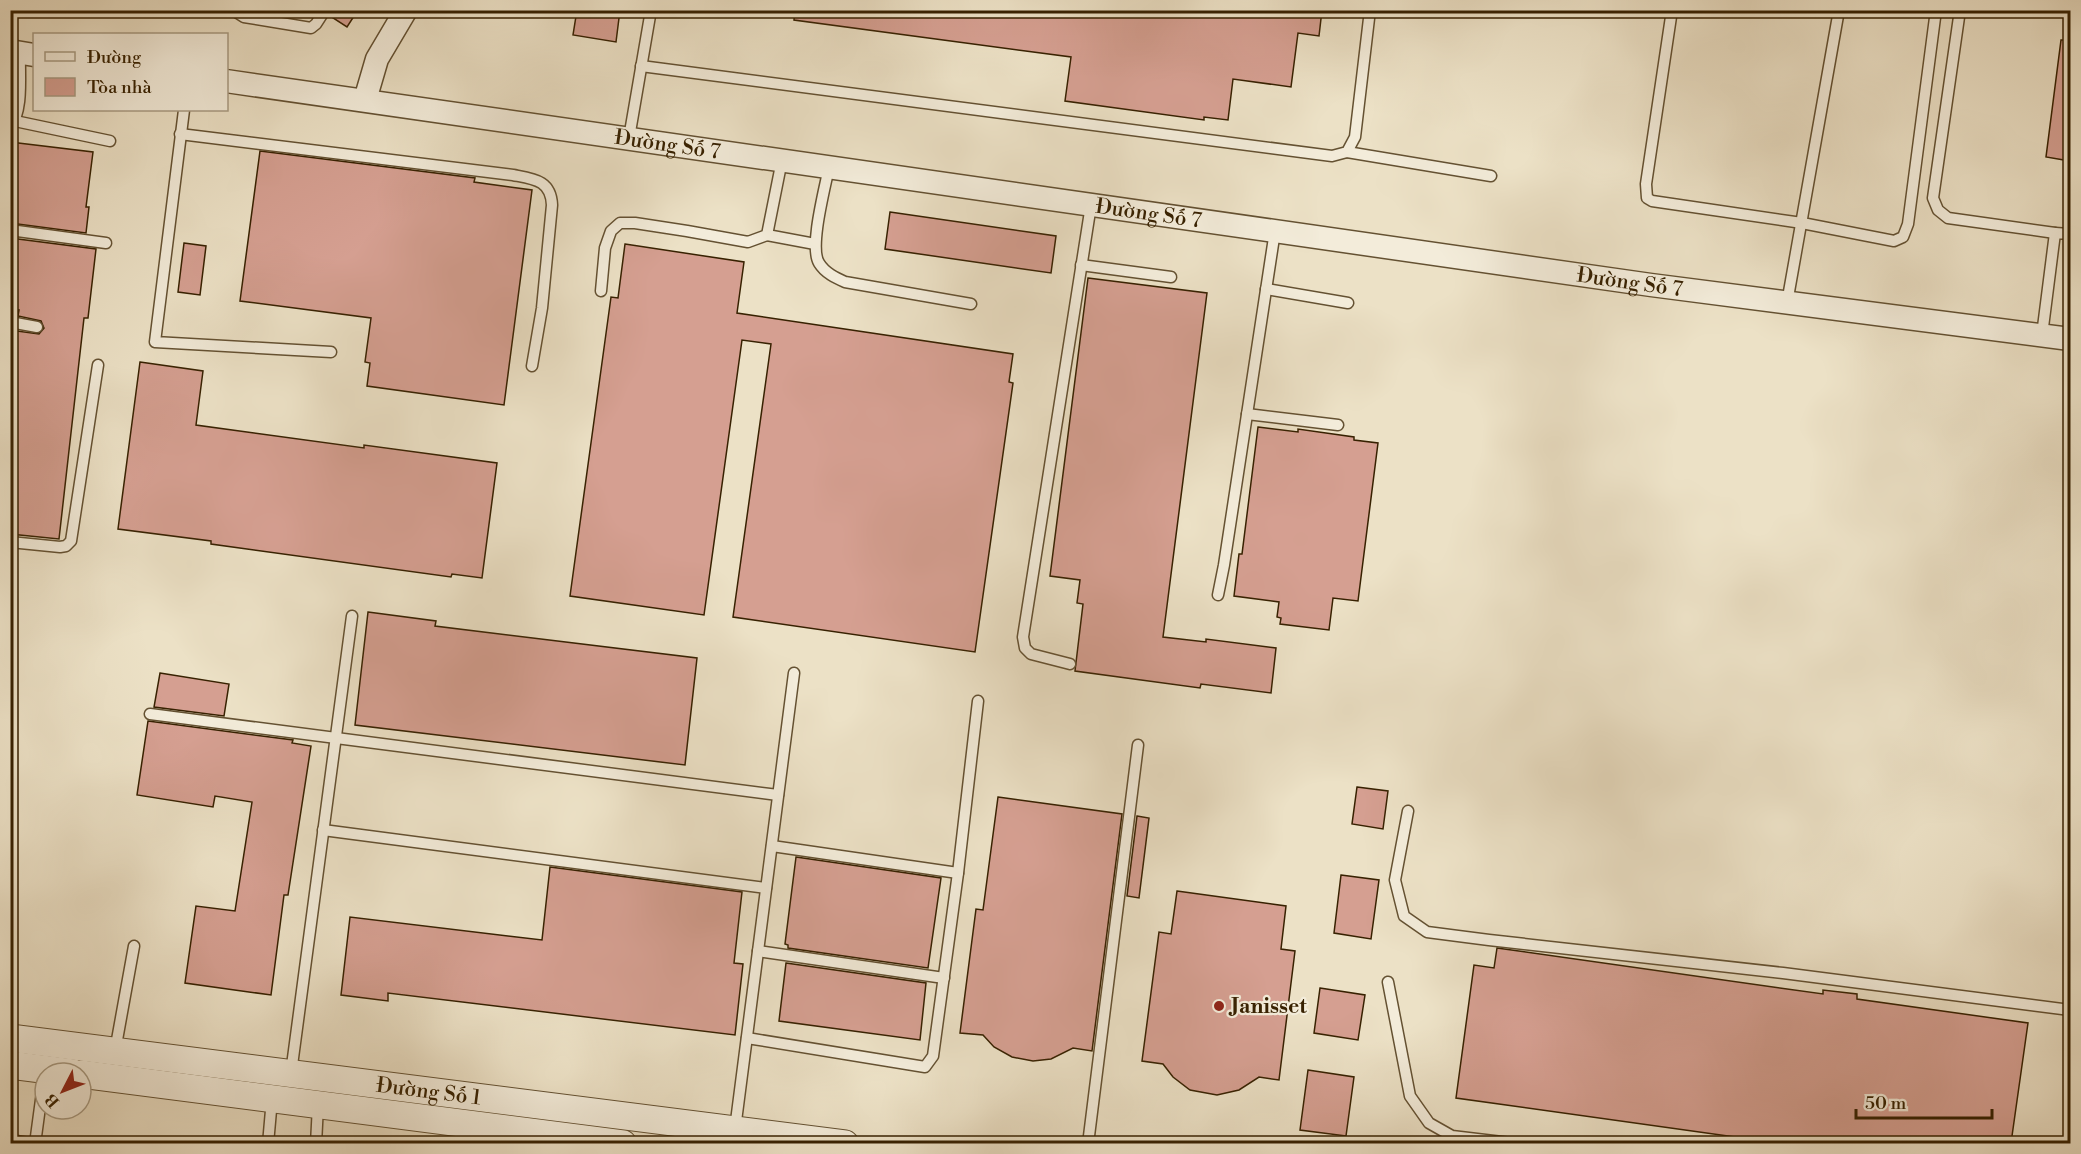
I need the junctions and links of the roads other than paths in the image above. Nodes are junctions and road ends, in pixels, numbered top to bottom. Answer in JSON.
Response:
{"nodes":[{"id":1,"x":325,"y":10,"type":"edge"},
{"id":2,"x":406,"y":10,"type":"edge"},
{"id":3,"x":651,"y":10,"type":"edge"},
{"id":4,"x":1371,"y":10,"type":"edge"},
{"id":5,"x":1672,"y":10,"type":"edge"},
{"id":6,"x":1839,"y":10,"type":"edge"},
{"id":7,"x":1936,"y":10,"type":"edge"},
{"id":8,"x":1960,"y":10,"type":"edge"},
{"id":9,"x":234,"y":11,"type":"edge"},
{"id":10,"x":22,"y":53,"type":"edge"},
{"id":11,"x":641,"y":66,"type":"junction"},
{"id":12,"x":228,"y":81,"type":"edge"},
{"id":13,"x":365,"y":100,"type":"junction"},
{"id":14,"x":184,"y":111,"type":"edge"},
{"id":15,"x":13,"y":124,"type":"edge"},
{"id":16,"x":180,"y":134,"type":"junction"},
{"id":17,"x":629,"y":138,"type":"junction"},
{"id":18,"x":110,"y":141,"type":"dead end"},
{"id":19,"x":1347,"y":152,"type":"junction"},
{"id":20,"x":782,"y":160,"type":"junction"},
{"id":21,"x":829,"y":167,"type":"junction"},
{"id":22,"x":1491,"y":176,"type":"dead end"},
{"id":23,"x":1091,"y":205,"type":"junction"},
{"id":24,"x":1802,"y":223,"type":"junction"},
{"id":25,"x":10,"y":230,"type":"edge"},
{"id":26,"x":1275,"y":231,"type":"junction"},
{"id":27,"x":2055,"y":233,"type":"junction"},
{"id":28,"x":2070,"y":234,"type":"edge"},
{"id":29,"x":767,"y":235,"type":"junction"},
{"id":30,"x":106,"y":243,"type":"dead end"},
{"id":31,"x":815,"y":244,"type":"junction"},
{"id":32,"x":1081,"y":265,"type":"junction"},
{"id":33,"x":1171,"y":277,"type":"dead end"},
{"id":34,"x":1266,"y":289,"type":"junction"},
{"id":35,"x":601,"y":291,"type":"dead end"},
{"id":36,"x":1348,"y":303,"type":"dead end"},
{"id":37,"x":1787,"y":303,"type":"junction"},
{"id":38,"x":971,"y":304,"type":"dead end"},
{"id":39,"x":10,"y":322,"type":"edge"},
{"id":40,"x":37,"y":327,"type":"dead end"},
{"id":41,"x":2042,"y":335,"type":"junction"},
{"id":42,"x":2070,"y":339,"type":"edge"},
{"id":43,"x":331,"y":352,"type":"dead end"},
{"id":44,"x":98,"y":365,"type":"dead end"},
{"id":45,"x":532,"y":366,"type":"dead end"},
{"id":46,"x":1247,"y":414,"type":"junction"},
{"id":47,"x":1338,"y":425,"type":"dead end"},
{"id":48,"x":10,"y":542,"type":"edge"},
{"id":49,"x":1218,"y":595,"type":"dead end"},
{"id":50,"x":352,"y":616,"type":"dead end"},
{"id":51,"x":1070,"y":664,"type":"dead end"},
{"id":52,"x":794,"y":673,"type":"dead end"},
{"id":53,"x":978,"y":701,"type":"dead end"},
{"id":54,"x":150,"y":714,"type":"dead end"},
{"id":55,"x":335,"y":739,"type":"junction"},
{"id":56,"x":1138,"y":745,"type":"dead end"},
{"id":57,"x":778,"y":795,"type":"junction"},
{"id":58,"x":1408,"y":811,"type":"dead end"},
{"id":59,"x":323,"y":830,"type":"junction"},
{"id":60,"x":772,"y":846,"type":"junction"},
{"id":61,"x":958,"y":873,"type":"junction"},
{"id":62,"x":766,"y":888,"type":"junction"},
{"id":63,"x":134,"y":946,"type":"dead end"},
{"id":64,"x":758,"y":951,"type":"junction"},
{"id":65,"x":944,"y":978,"type":"junction"},
{"id":66,"x":1388,"y":982,"type":"dead end"},
{"id":67,"x":2070,"y":1010,"type":"edge"},
{"id":68,"x":10,"y":1038,"type":"edge"},
{"id":69,"x":747,"y":1038,"type":"junction"},
{"id":70,"x":115,"y":1051,"type":"junction"},
{"id":71,"x":10,"y":1065,"type":"edge"},
{"id":72,"x":33,"y":1068,"type":"edge"},
{"id":73,"x":291,"y":1074,"type":"junction"},
{"id":74,"x":93,"y":1076,"type":"edge"},
{"id":75,"x":272,"y":1098,"type":"junction"},
{"id":76,"x":318,"y":1104,"type":"junction"},
{"id":77,"x":38,"y":1121,"type":"edge"},
{"id":78,"x":735,"y":1130,"type":"junction"},
{"id":79,"x":10,"y":1140,"type":"edge"},
{"id":80,"x":35,"y":1143,"type":"edge"},
{"id":81,"x":268,"y":1143,"type":"edge"},
{"id":82,"x":316,"y":1143,"type":"edge"},
{"id":83,"x":623,"y":1143,"type":"edge"},
{"id":84,"x":845,"y":1143,"type":"edge"},
{"id":85,"x":1088,"y":1143,"type":"edge"},
{"id":86,"x":1519,"y":1143,"type":"edge"}],
"edges":[{"from":1,"to":9,"type":"lane"},
{"from":2,"to":13,"type":"street"},
{"from":3,"to":11,"type":"lane"},
{"from":4,"to":19,"type":"lane"},
{"from":5,"to":24,"type":"lane"},
{"from":6,"to":24,"type":"lane"},
{"from":7,"to":24,"type":"lane"},
{"from":8,"to":27,"type":"lane"},
{"from":10,"to":15,"type":"lane"},
{"from":11,"to":17,"type":"lane"},
{"from":11,"to":19,"type":"lane"},
{"from":12,"to":13,"type":"street","name":"Đường Số 7"},
{"from":13,"to":17,"type":"street","name":"Đường Số 7"},
{"from":14,"to":16,"type":"lane"},
{"from":15,"to":18,"type":"lane"},
{"from":16,"to":43,"type":"lane"},
{"from":16,"to":45,"type":"lane"},
{"from":17,"to":20,"type":"street","name":"Đường Số 7"},
{"from":19,"to":22,"type":"lane"},
{"from":20,"to":21,"type":"street","name":"Đường Số 7"},
{"from":20,"to":29,"type":"lane"},
{"from":21,"to":23,"type":"street","name":"Đường Số 7"},
{"from":21,"to":31,"type":"lane"},
{"from":23,"to":26,"type":"street","name":"Đường Số 7"},
{"from":23,"to":32,"type":"lane"},
{"from":24,"to":37,"type":"lane"},
{"from":25,"to":30,"type":"lane"},
{"from":26,"to":34,"type":"lane"},
{"from":26,"to":37,"type":"street","name":"Đường Số 7"},
{"from":27,"to":28,"type":"lane"},
{"from":27,"to":41,"type":"lane"},
{"from":29,"to":31,"type":"lane"},
{"from":29,"to":35,"type":"lane"},
{"from":31,"to":38,"type":"lane"},
{"from":32,"to":33,"type":"lane"},
{"from":32,"to":51,"type":"lane"},
{"from":34,"to":36,"type":"lane"},
{"from":34,"to":46,"type":"lane"},
{"from":37,"to":41,"type":"street","name":"Đường Số 7"},
{"from":39,"to":40,"type":"lane"},
{"from":41,"to":42,"type":"street","name":"Đường Số 7"},
{"from":44,"to":48,"type":"lane"},
{"from":46,"to":47,"type":"lane"},
{"from":46,"to":49,"type":"lane"},
{"from":50,"to":55,"type":"lane"},
{"from":52,"to":57,"type":"lane"},
{"from":53,"to":61,"type":"lane"},
{"from":54,"to":55,"type":"lane"},
{"from":55,"to":57,"type":"lane"},
{"from":55,"to":59,"type":"lane"},
{"from":56,"to":85,"type":"lane"},
{"from":57,"to":60,"type":"lane"},
{"from":58,"to":67,"type":"lane"},
{"from":59,"to":62,"type":"lane"},
{"from":59,"to":73,"type":"lane"},
{"from":60,"to":61,"type":"lane"},
{"from":60,"to":62,"type":"lane"},
{"from":61,"to":65,"type":"lane"},
{"from":62,"to":64,"type":"lane"},
{"from":63,"to":70,"type":"lane"},
{"from":64,"to":65,"type":"lane"},
{"from":64,"to":69,"type":"lane"},
{"from":65,"to":69,"type":"lane"},
{"from":66,"to":86,"type":"lane"},
{"from":68,"to":70,"type":"street","name":"Đường Số 1"},
{"from":69,"to":78,"type":"lane"},
{"from":70,"to":73,"type":"street","name":"Đường Số 1"},
{"from":71,"to":72,"type":"street"},
{"from":73,"to":78,"type":"street","name":"Đường Số 1"},
{"from":74,"to":75,"type":"street","name":"Đường Số 1"},
{"from":75,"to":76,"type":"street","name":"Đường Số 1"},
{"from":75,"to":81,"type":"lane"},
{"from":76,"to":82,"type":"lane"},
{"from":76,"to":83,"type":"street","name":"Đường Số 1"},
{"from":77,"to":80,"type":"lane"},
{"from":78,"to":84,"type":"street","name":"Đường Số 1"},
{"from":79,"to":80,"type":"lane"}]}
